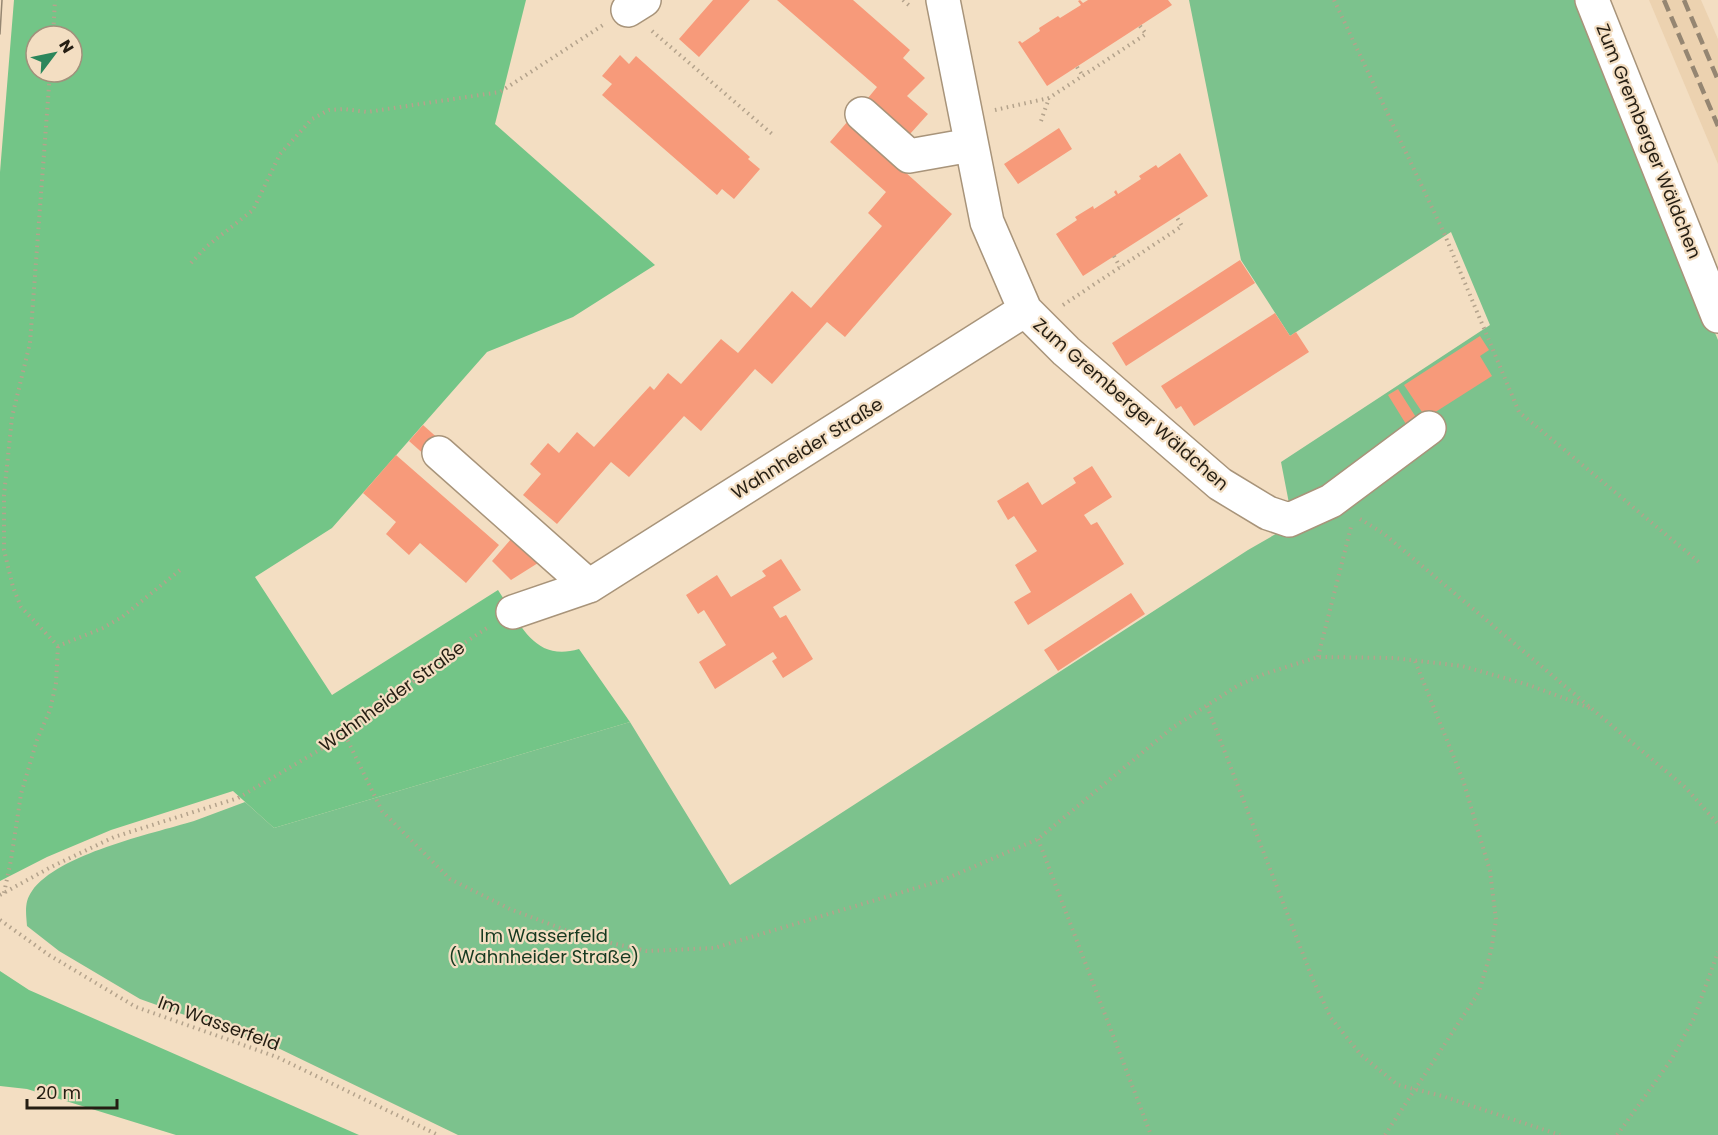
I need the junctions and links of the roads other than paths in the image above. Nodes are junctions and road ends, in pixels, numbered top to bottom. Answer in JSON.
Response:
{"nodes":[{"id":1,"x":943,"y":0,"type":"edge"},
{"id":2,"x":1592,"y":0,"type":"edge"},
{"id":3,"x":862,"y":114,"type":"dead end"},
{"id":4,"x":969,"y":131,"type":"junction"},
{"id":5,"x":1031,"y":316,"type":"junction"},
{"id":6,"x":1718,"y":316,"type":"edge"},
{"id":7,"x":1429,"y":428,"type":"dead end"},
{"id":8,"x":439,"y":453,"type":"dead end"},
{"id":9,"x":588,"y":586,"type":"junction"},
{"id":10,"x":513,"y":612,"type":"road end"}],
"edges":[{"from":1,"to":4,"type":"street","name":"Zum Gremberger Wäldchen"},
{"from":2,"to":6,"type":"street","name":"Zum Gremberger Wäldchen"},
{"from":3,"to":4,"type":"street"},
{"from":4,"to":5,"type":"street","name":"Zum Gremberger Wäldchen"},
{"from":5,"to":7,"type":"street","name":"Zum Gremberger Wäldchen"},
{"from":5,"to":9,"type":"street","name":"Wahnheider Straße"},
{"from":8,"to":9,"type":"street"},
{"from":9,"to":10,"type":"street","name":"Wahnheider Straße"}]}
